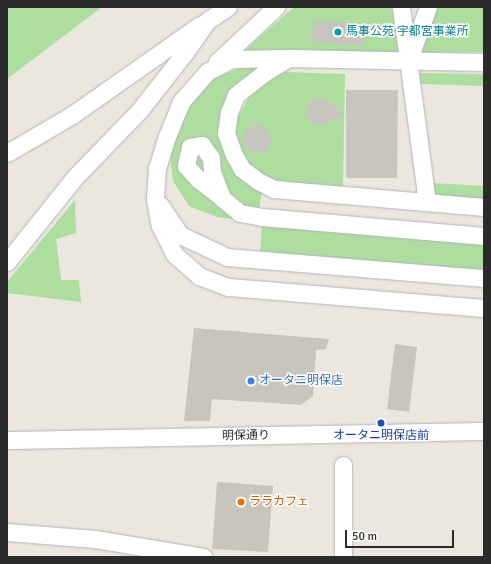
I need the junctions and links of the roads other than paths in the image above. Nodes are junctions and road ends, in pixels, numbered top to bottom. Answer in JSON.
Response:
{"nodes":[{"id":1,"x":228,"y":7,"type":"edge"},
{"id":2,"x":276,"y":7,"type":"edge"},
{"id":3,"x":401,"y":7,"type":"edge"},
{"id":4,"x":428,"y":7,"type":"edge"},
{"id":5,"x":207,"y":21,"type":"junction"},
{"id":6,"x":289,"y":58,"type":"junction"},
{"id":7,"x":409,"y":60,"type":"junction"},
{"id":8,"x":484,"y":62,"type":"edge"},
{"id":9,"x":207,"y":72,"type":"junction"},
{"id":10,"x":7,"y":153,"type":"edge"},
{"id":11,"x":222,"y":198,"type":"dead end"},
{"id":12,"x":155,"y":199,"type":"junction"},
{"id":13,"x":427,"y":202,"type":"junction"},
{"id":14,"x":484,"y":207,"type":"edge"},
{"id":15,"x":484,"y":236,"type":"edge"},
{"id":16,"x":7,"y":262,"type":"edge"},
{"id":17,"x":484,"y":278,"type":"edge"},
{"id":18,"x":484,"y":308,"type":"edge"},
{"id":19,"x":484,"y":431,"type":"edge"},
{"id":20,"x":7,"y":440,"type":"edge"},
{"id":21,"x":343,"y":466,"type":"dead end"},
{"id":22,"x":7,"y":532,"type":"edge"},
{"id":23,"x":204,"y":557,"type":"edge"},
{"id":24,"x":343,"y":557,"type":"edge"}],
"edges":[{"from":1,"to":5,"type":"street"},
{"from":2,"to":9,"type":"street"},
{"from":3,"to":7,"type":"street"},
{"from":4,"to":7,"type":"street"},
{"from":5,"to":10,"type":"street"},
{"from":5,"to":16,"type":"street"},
{"from":6,"to":7,"type":"street"},
{"from":6,"to":9,"type":"street"},
{"from":6,"to":13,"type":"street"},
{"from":7,"to":8,"type":"street"},
{"from":7,"to":13,"type":"street"},
{"from":9,"to":12,"type":"street"},
{"from":11,"to":15,"type":"street"},
{"from":12,"to":17,"type":"street"},
{"from":12,"to":18,"type":"street"},
{"from":13,"to":14,"type":"street"},
{"from":19,"to":20,"type":"street","name":"明保通り"},
{"from":21,"to":24,"type":"street"},
{"from":22,"to":23,"type":"street"}]}
